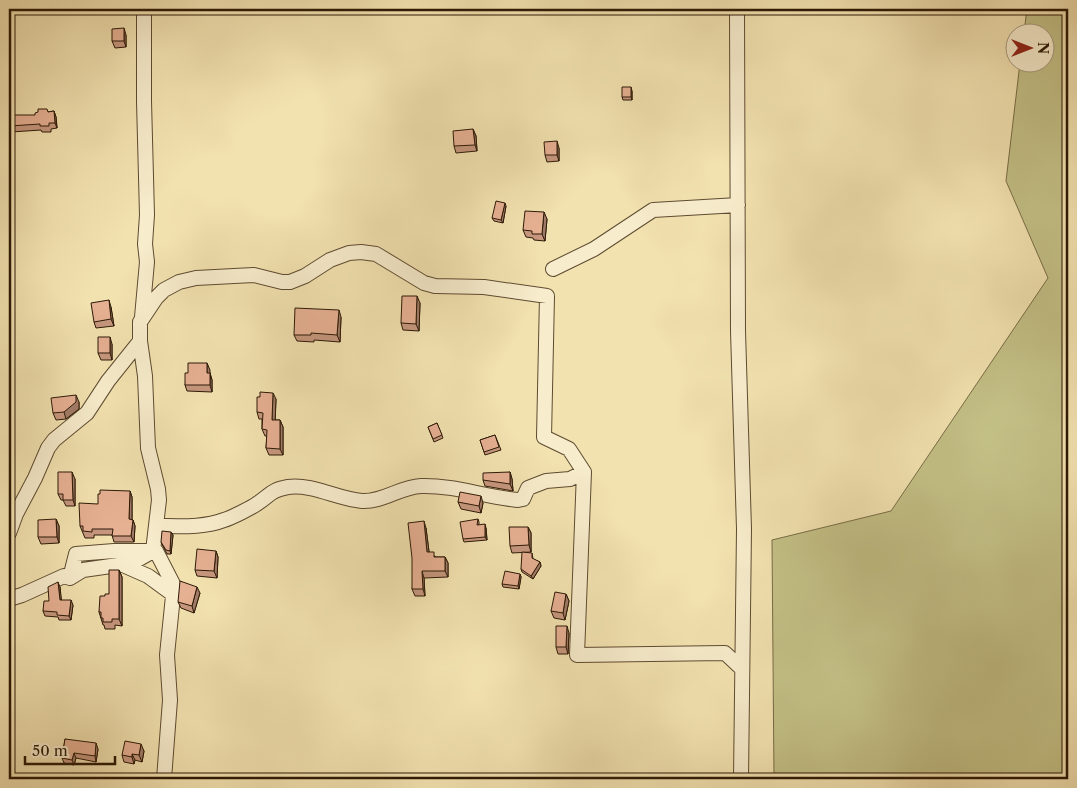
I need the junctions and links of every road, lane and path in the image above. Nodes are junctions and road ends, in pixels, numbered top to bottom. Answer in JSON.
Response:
{"nodes":[{"id":1,"x":144,"y":9,"type":"edge"},
{"id":2,"x":737,"y":9,"type":"edge"},
{"id":3,"x":738,"y":205,"type":"junction"},
{"id":4,"x":553,"y":269,"type":"dead end"},
{"id":5,"x":142,"y":319,"type":"junction"},
{"id":6,"x":140,"y":341,"type":"junction"},
{"id":7,"x":584,"y":472,"type":"junction"},
{"id":8,"x":156,"y":526,"type":"junction"},
{"id":9,"x":9,"y":533,"type":"edge"},
{"id":10,"x":153,"y":551,"type":"junction"},
{"id":11,"x":123,"y":565,"type":"junction"},
{"id":12,"x":70,"y":578,"type":"junction"},
{"id":13,"x":174,"y":595,"type":"junction"},
{"id":14,"x":9,"y":599,"type":"edge"},
{"id":15,"x":741,"y":668,"type":"junction"},
{"id":16,"x":164,"y":779,"type":"edge"},
{"id":17,"x":741,"y":779,"type":"edge"}],
"edges":[{"from":1,"to":5,"type":"street"},
{"from":2,"to":3,"type":"street"},
{"from":3,"to":4,"type":"street"},
{"from":3,"to":15,"type":"street"},
{"from":5,"to":6,"type":"street"},
{"from":5,"to":7,"type":"street"},
{"from":6,"to":8,"type":"street"},
{"from":6,"to":9,"type":"street"},
{"from":7,"to":8,"type":"street"},
{"from":7,"to":15,"type":"street"},
{"from":8,"to":10,"type":"street"},
{"from":10,"to":11,"type":"street"},
{"from":10,"to":12,"type":"street"},
{"from":10,"to":13,"type":"street"},
{"from":11,"to":12,"type":"street"},
{"from":11,"to":13,"type":"street"},
{"from":12,"to":14,"type":"street"},
{"from":13,"to":16,"type":"street"},
{"from":15,"to":17,"type":"street"}]}
